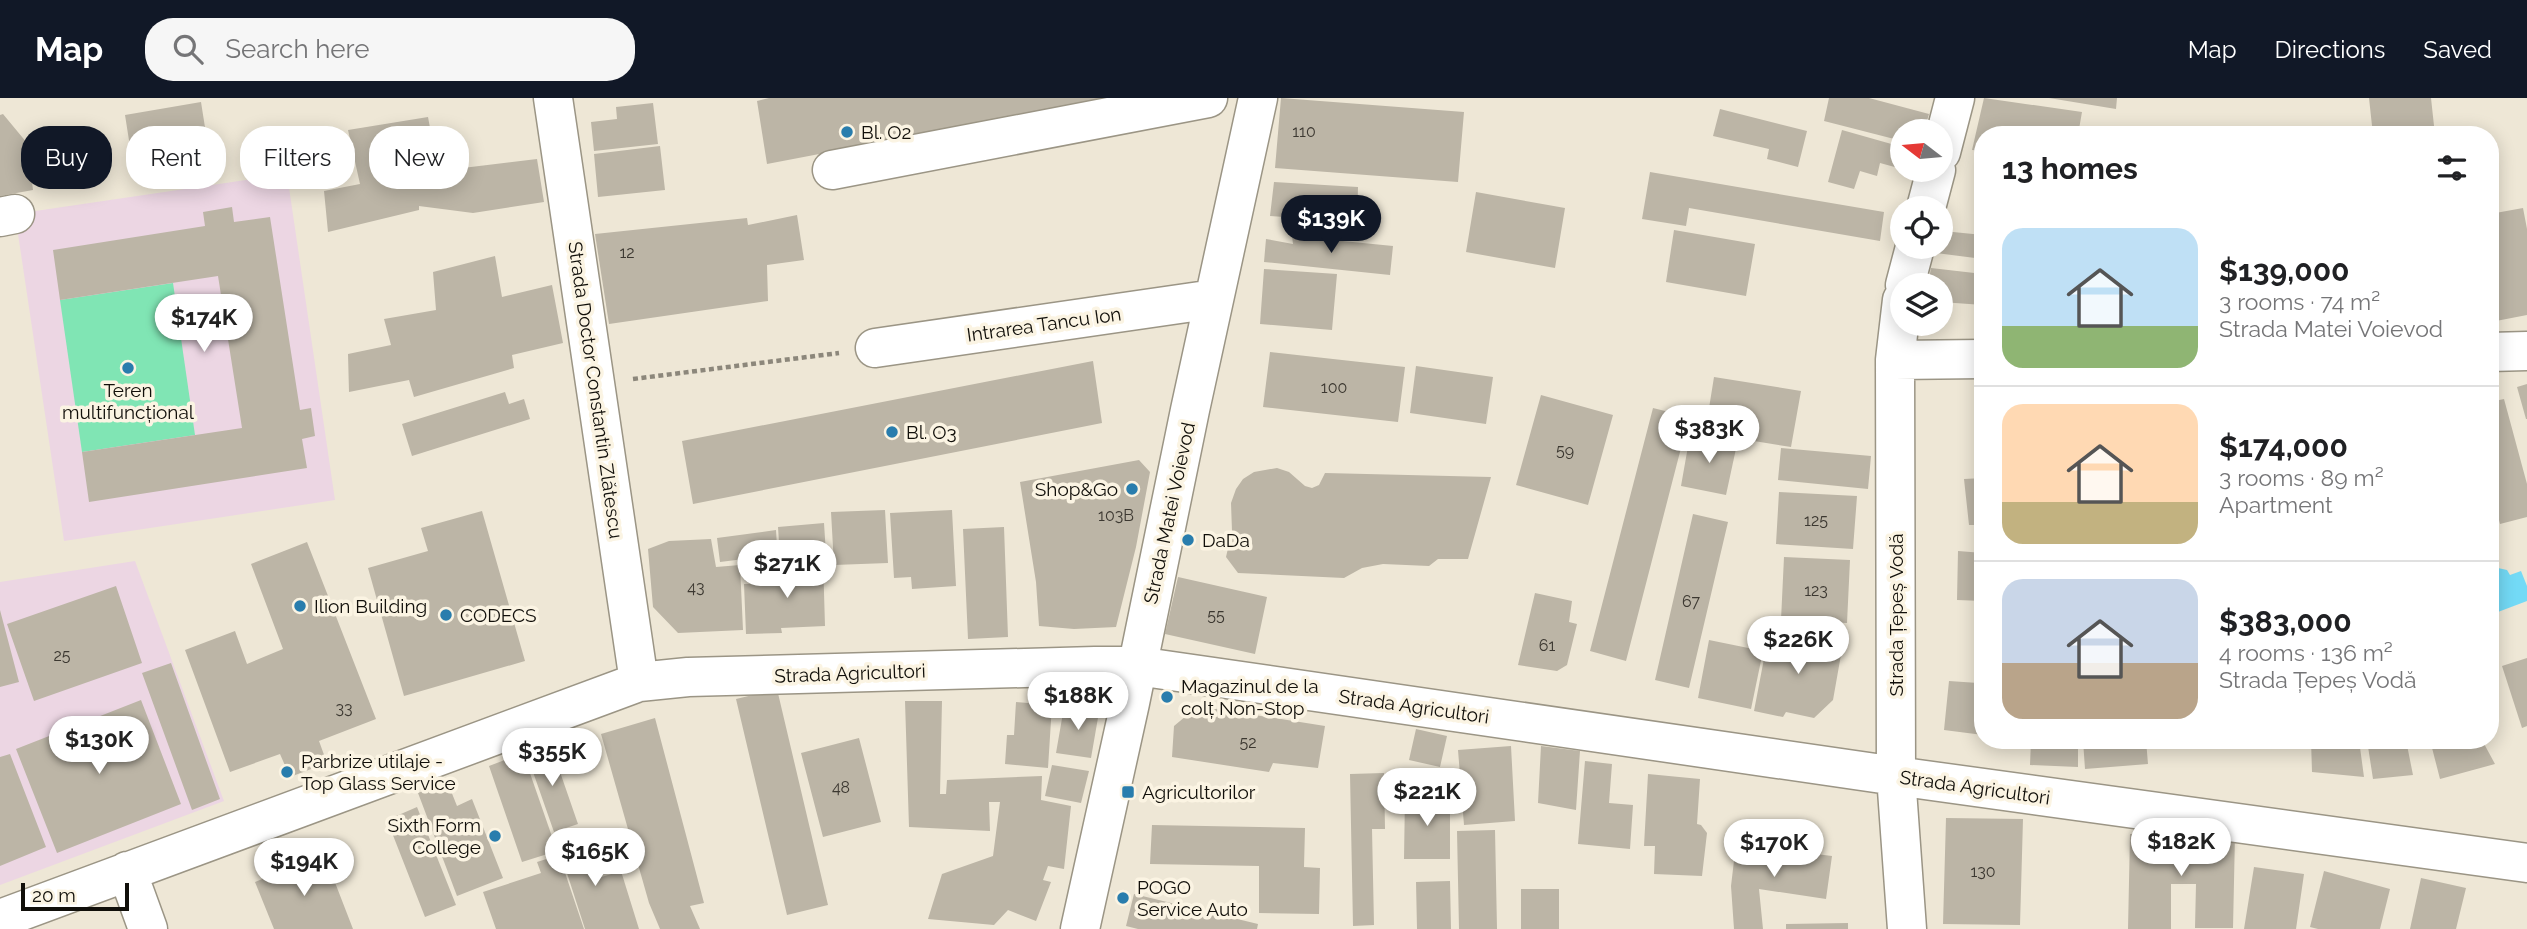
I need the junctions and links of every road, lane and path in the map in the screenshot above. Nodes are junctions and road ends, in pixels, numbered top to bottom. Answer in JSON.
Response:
{"nodes":[{"id":1,"x":554,"y":98,"type":"edge"},
{"id":2,"x":1208,"y":98,"type":"edge"},
{"id":3,"x":1258,"y":98,"type":"edge"},
{"id":4,"x":1955,"y":98,"type":"edge"},
{"id":5,"x":1950,"y":119,"type":"edge"},
{"id":6,"x":832,"y":170,"type":"dead end"},
{"id":7,"x":1214,"y":299,"type":"junction"},
{"id":8,"x":1898,"y":336,"type":"edge"},
{"id":9,"x":875,"y":348,"type":"joint"},
{"id":10,"x":2527,"y":351,"type":"edge"},
{"id":11,"x":2499,"y":352,"type":"edge"},
{"id":12,"x":1974,"y":359,"type":"edge"},
{"id":13,"x":1895,"y":360,"type":"junction"},
{"id":14,"x":596,"y":383,"type":"junction"},
{"id":15,"x":1138,"y":666,"type":"junction"},
{"id":16,"x":639,"y":682,"type":"junction"},
{"id":17,"x":1896,"y":776,"type":"junction"},
{"id":18,"x":2527,"y":863,"type":"edge"},
{"id":19,"x":127,"y":871,"type":"junction"},
{"id":20,"x":0,"y":919,"type":"edge"},
{"id":21,"x":148,"y":929,"type":"edge"},
{"id":22,"x":1080,"y":929,"type":"edge"},
{"id":23,"x":1907,"y":929,"type":"edge"}],
"edges":[{"from":1,"to":14,"type":"street","name":"Strada Doctor Constantin Zlătescu"},
{"from":2,"to":6,"type":"street"},
{"from":3,"to":7,"type":"street","name":"Strada Matei Voievod"},
{"from":4,"to":5,"type":"street"},
{"from":7,"to":9,"type":"street","name":"Intrarea Tancu Ion"},
{"from":7,"to":15,"type":"street","name":"Strada Matei Voievod"},
{"from":8,"to":13,"type":"street","name":"Strada Țepeș Vodă"},
{"from":9,"to":14,"type":"path"},
{"from":10,"to":11,"type":"street"},
{"from":12,"to":13,"type":"street"},
{"from":13,"to":17,"type":"street","name":"Strada Țepeș Vodă"},
{"from":14,"to":16,"type":"street","name":"Strada Doctor Constantin Zlătescu"},
{"from":15,"to":16,"type":"street","name":"Strada Agricultori"},
{"from":15,"to":17,"type":"street","name":"Strada Agricultori"},
{"from":15,"to":22,"type":"street","name":"Strada Matei Voievod"},
{"from":16,"to":19,"type":"street","name":"Strada Agricultori"},
{"from":17,"to":18,"type":"street","name":"Strada Agricultori"},
{"from":17,"to":23,"type":"street","name":"Strada Țepeș Vodă"},
{"from":19,"to":20,"type":"street","name":"Strada Agricultori"},
{"from":19,"to":21,"type":"street"}]}
